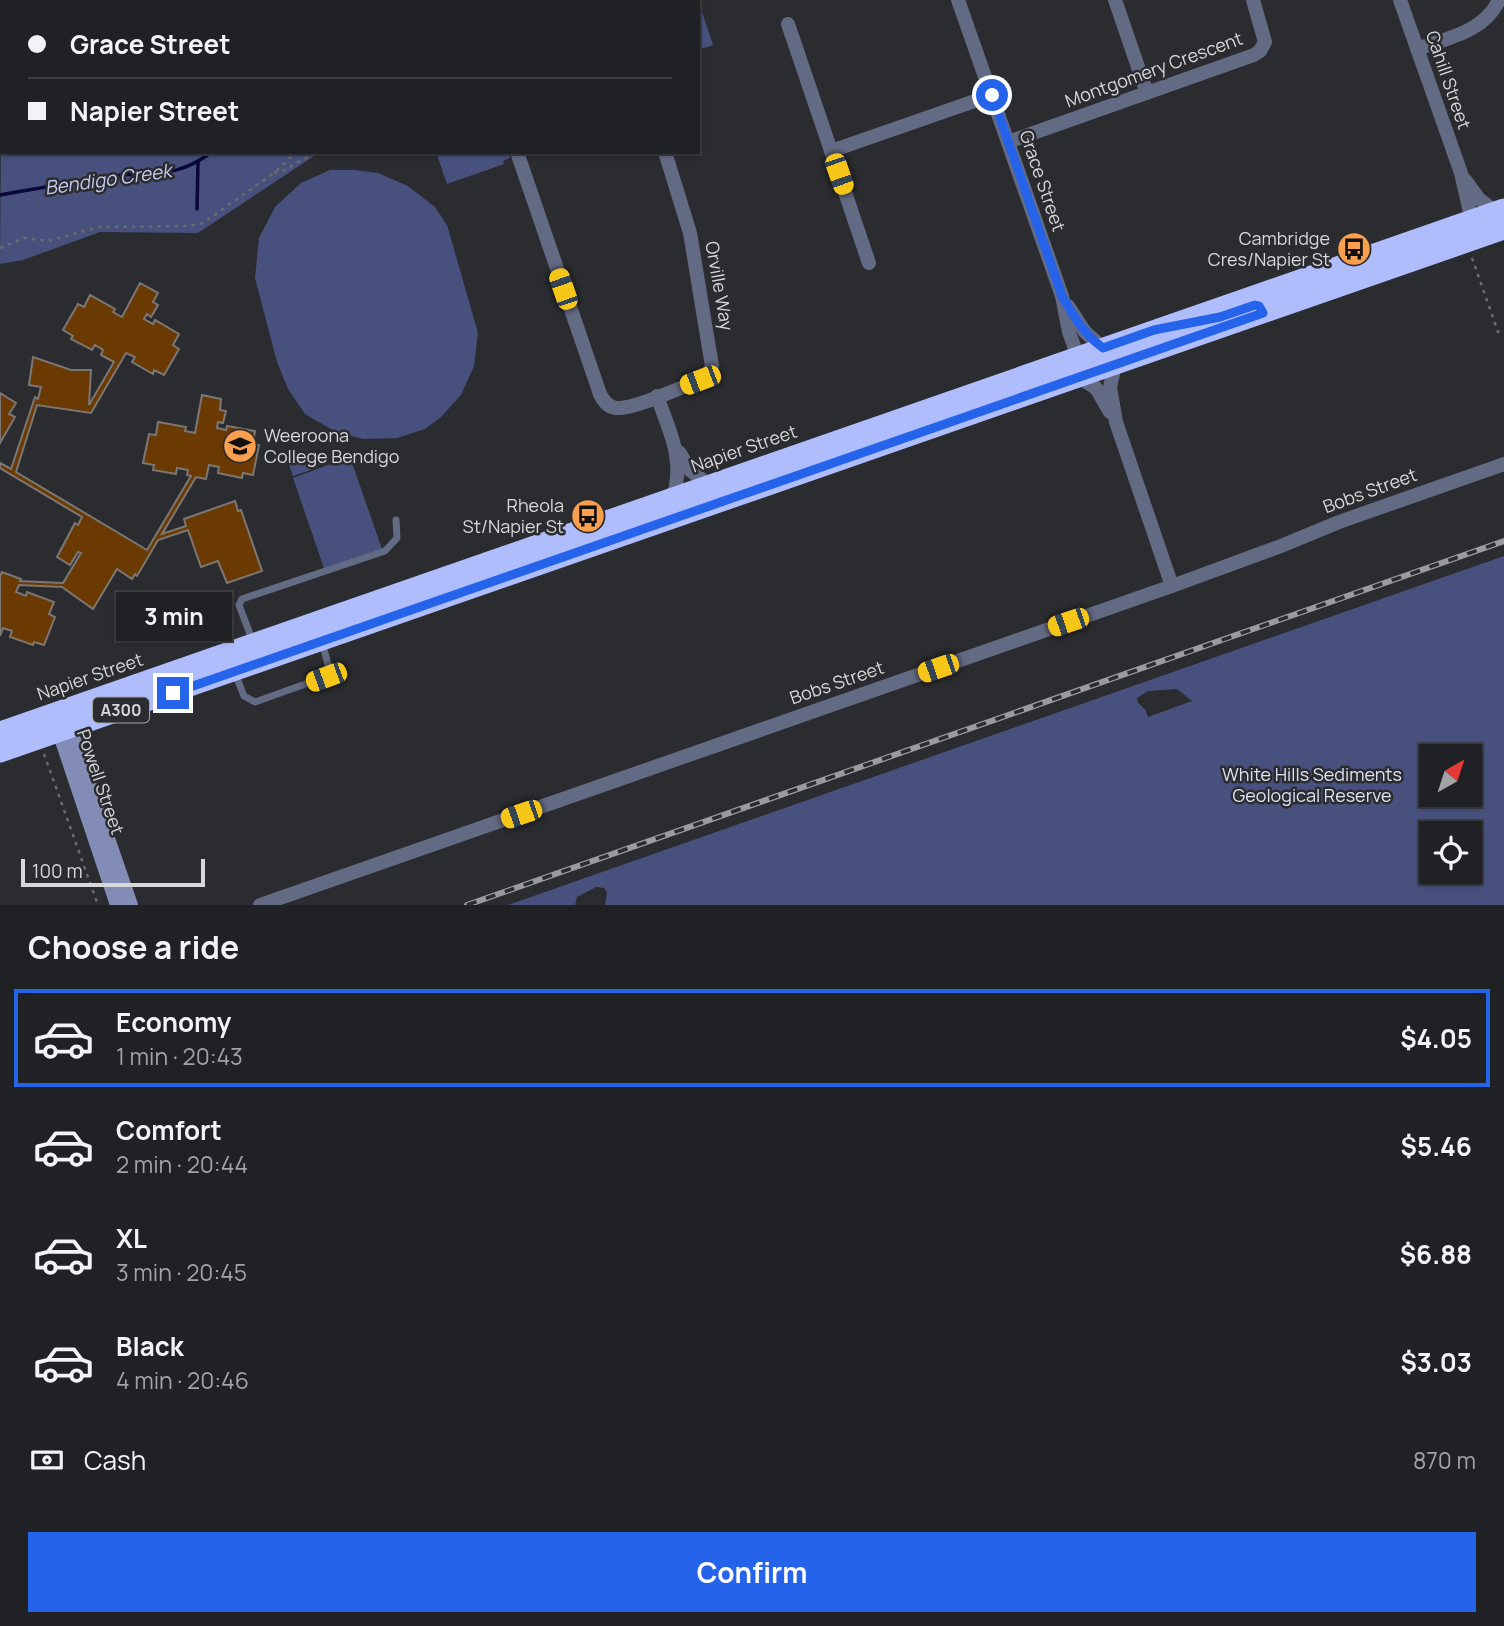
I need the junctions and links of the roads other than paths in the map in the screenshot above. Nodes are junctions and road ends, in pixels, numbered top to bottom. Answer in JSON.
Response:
{"nodes":[{"id":1,"x":958,"y":0,"type":"edge"},
{"id":2,"x":1115,"y":0,"type":"edge"},
{"id":3,"x":1252,"y":0,"type":"edge"},
{"id":4,"x":1400,"y":0,"type":"edge"},
{"id":5,"x":1499,"y":0,"type":"edge"},
{"id":6,"x":788,"y":24,"type":"dead end"},
{"id":7,"x":1417,"y":49,"type":"junction"},
{"id":8,"x":1147,"y":93,"type":"junction"},
{"id":9,"x":992,"y":95,"type":"junction"},
{"id":10,"x":1008,"y":142,"type":"junction"},
{"id":11,"x":831,"y":151,"type":"junction"},
{"id":12,"x":518,"y":154,"type":"edge"},
{"id":13,"x":666,"y":154,"type":"edge"},
{"id":14,"x":1461,"y":173,"type":"junction"},
{"id":15,"x":1502,"y":218,"type":"edge"},
{"id":16,"x":1472,"y":221,"type":"junction"},
{"id":17,"x":869,"y":263,"type":"dead end"},
{"id":18,"x":1062,"y":296,"type":"junction"},
{"id":19,"x":1263,"y":313,"type":"junction"},
{"id":20,"x":1154,"y":330,"type":"junction"},
{"id":21,"x":1200,"y":335,"type":"junction"},
{"id":22,"x":1109,"y":356,"type":"junction"},
{"id":23,"x":1079,"y":367,"type":"junction"},
{"id":24,"x":657,"y":396,"type":"junction"},
{"id":25,"x":1116,"y":422,"type":"junction"},
{"id":26,"x":675,"y":445,"type":"junction"},
{"id":27,"x":1504,"y":464,"type":"edge"},
{"id":28,"x":710,"y":486,"type":"junction"},
{"id":29,"x":673,"y":499,"type":"junction"},
{"id":30,"x":694,"y":511,"type":"junction"},
{"id":31,"x":396,"y":520,"type":"dead end"},
{"id":32,"x":598,"y":525,"type":"junction"},
{"id":33,"x":1172,"y":586,"type":"junction"},
{"id":34,"x":350,"y":631,"type":"junction"},
{"id":35,"x":322,"y":641,"type":"junction"},
{"id":36,"x":260,"y":648,"type":"junction"},
{"id":37,"x":234,"y":671,"type":"junction"},
{"id":38,"x":61,"y":721,"type":"junction"},
{"id":39,"x":0,"y":733,"type":"edge"},
{"id":40,"x":0,"y":752,"type":"edge"},
{"id":41,"x":117,"y":905,"type":"edge"},
{"id":42,"x":131,"y":905,"type":"edge"},
{"id":43,"x":260,"y":905,"type":"edge"}],
"edges":[{"from":1,"to":9,"type":"street","name":"Grace Street"},
{"from":2,"to":8,"type":"street"},
{"from":3,"to":8,"type":"street","name":"Montgomery Crescent"},
{"from":4,"to":7,"type":"street","name":"Cahill Street"},
{"from":5,"to":7,"type":"street"},
{"from":6,"to":11,"type":"street"},
{"from":7,"to":14,"type":"street","name":"Cahill Street"},
{"from":8,"to":10,"type":"street","name":"Montgomery Crescent"},
{"from":9,"to":10,"type":"street","name":"Grace Street"},
{"from":9,"to":11,"type":"street"},
{"from":10,"to":18,"type":"street","name":"Grace Street"},
{"from":11,"to":17,"type":"street"},
{"from":12,"to":24,"type":"street","name":"Orville Way"},
{"from":13,"to":24,"type":"street","name":"Orville Way"},
{"from":14,"to":15,"type":"street","name":"Cahill Street"},
{"from":14,"to":16,"type":"street","name":"Cahill Street"},
{"from":15,"to":16,"type":"highway","name":"Napier Street","number":"A300"},
{"from":15,"to":19,"type":"highway","name":"Napier Street","number":"A300"},
{"from":16,"to":20,"type":"highway","name":"Napier Street","number":"A300"},
{"from":18,"to":22,"type":"street","name":"Grace Street"},
{"from":18,"to":23,"type":"street","name":"Grace Street"},
{"from":19,"to":20,"type":"highway"},
{"from":19,"to":21,"type":"highway","name":"Napier Street","number":"A300"},
{"from":20,"to":22,"type":"highway","name":"Napier Street","number":"A300"},
{"from":21,"to":22,"type":"highway","name":"Napier Street","number":"A300"},
{"from":21,"to":23,"type":"highway"},
{"from":22,"to":23,"type":"highway","name":"Napier Street","number":"A300"},
{"from":22,"to":25,"type":"street","name":"Grace Street"},
{"from":23,"to":25,"type":"street","name":"Grace Street"},
{"from":23,"to":28,"type":"highway","name":"Napier Street","number":"A300"},
{"from":23,"to":30,"type":"highway","name":"Napier Street","number":"A300"},
{"from":24,"to":26,"type":"street"},
{"from":25,"to":33,"type":"street","name":"Grace Street"},
{"from":26,"to":28,"type":"street"},
{"from":26,"to":29,"type":"street"},
{"from":27,"to":33,"type":"street","name":"Bobs Street"},
{"from":28,"to":29,"type":"highway","name":"Napier Street","number":"A300"},
{"from":29,"to":32,"type":"highway","name":"Napier Street","number":"A300"},
{"from":30,"to":32,"type":"highway"},
{"from":30,"to":34,"type":"highway","name":"Napier Street","number":"A300"},
{"from":31,"to":36,"type":"lane"},
{"from":32,"to":36,"type":"highway","name":"Napier Street","number":"A300"},
{"from":33,"to":43,"type":"street","name":"Bobs Street"},
{"from":34,"to":35,"type":"highway","name":"Napier Street","number":"A300"},
{"from":34,"to":36,"type":"lane"},
{"from":35,"to":37,"type":"highway","name":"Napier Street","number":"A300"},
{"from":35,"to":37,"type":"lane"},
{"from":36,"to":38,"type":"highway","name":"Napier Street","number":"A300"},
{"from":37,"to":38,"type":"highway","name":"Napier Street","number":"A300"},
{"from":38,"to":39,"type":"highway","name":"Napier Street","number":"A300"},
{"from":38,"to":40,"type":"highway","name":"Napier Street","number":"A300"},
{"from":38,"to":41,"type":"street","name":"Powell Street"},
{"from":38,"to":42,"type":"street","name":"Powell Street"}]}
